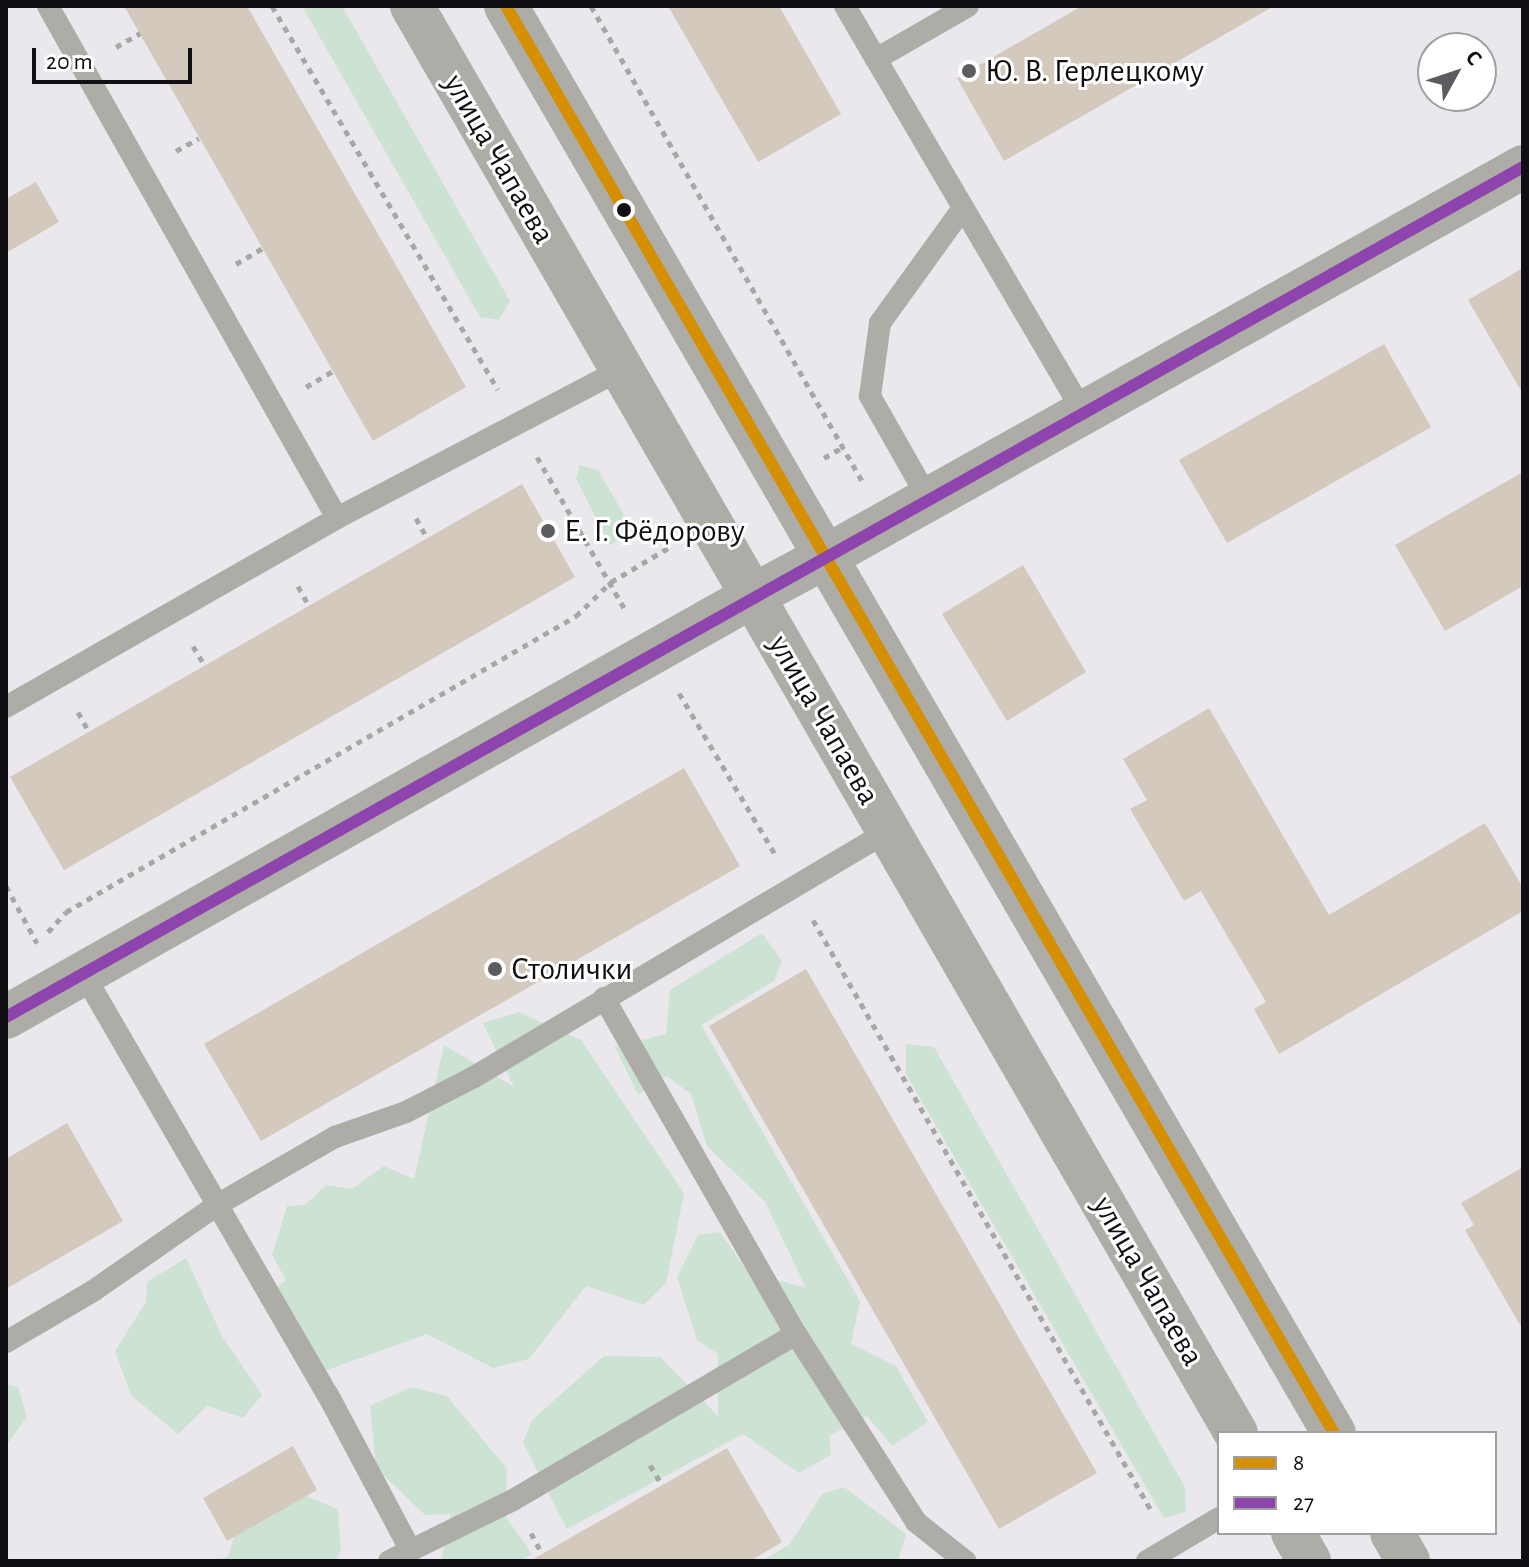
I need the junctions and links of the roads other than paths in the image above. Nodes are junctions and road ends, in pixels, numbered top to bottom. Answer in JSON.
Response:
{"nodes":[{"id":1,"x":48,"y":6,"type":"edge"},
{"id":2,"x":412,"y":6,"type":"edge"},
{"id":3,"x":506,"y":6,"type":"edge"},
{"id":4,"x":845,"y":6,"type":"edge"},
{"id":5,"x":968,"y":6,"type":"edge"},
{"id":6,"x":876,"y":59,"type":"junction"},
{"id":7,"x":1523,"y":167,"type":"edge"},
{"id":8,"x":963,"y":208,"type":"junction"},
{"id":9,"x":622,"y":369,"type":"junction"},
{"id":10,"x":1084,"y":413,"type":"junction"},
{"id":11,"x":929,"y":500,"type":"junction"},
{"id":12,"x":337,"y":518,"type":"junction"},
{"id":13,"x":827,"y":556,"type":"junction"},
{"id":14,"x":753,"y":596,"type":"junction"},
{"id":15,"x":6,"y":707,"type":"edge"},
{"id":16,"x":889,"y":831,"type":"junction"},
{"id":17,"x":72,"y":979,"type":"junction"},
{"id":18,"x":604,"y":998,"type":"junction"},
{"id":19,"x":6,"y":1017,"type":"edge"},
{"id":20,"x":217,"y":1205,"type":"junction"},
{"id":21,"x":796,"y":1334,"type":"junction"},
{"id":22,"x":6,"y":1342,"type":"edge"},
{"id":23,"x":1235,"y":1431,"type":"edge"},
{"id":24,"x":1333,"y":1431,"type":"edge"},
{"id":25,"x":1217,"y":1519,"type":"edge"},
{"id":26,"x":1294,"y":1535,"type":"edge"},
{"id":27,"x":1393,"y":1535,"type":"edge"},
{"id":28,"x":410,"y":1549,"type":"junction"},
{"id":29,"x":389,"y":1561,"type":"edge"},
{"id":30,"x":965,"y":1561,"type":"edge"},
{"id":31,"x":1147,"y":1561,"type":"edge"},
{"id":32,"x":1309,"y":1561,"type":"edge"},
{"id":33,"x":1408,"y":1561,"type":"edge"}],
"edges":[{"from":1,"to":12,"type":"lane"},
{"from":2,"to":9,"type":"street","name":"улица Чапаева"},
{"from":3,"to":13,"type":"street"},
{"from":4,"to":6,"type":"lane"},
{"from":5,"to":6,"type":"lane"},
{"from":6,"to":8,"type":"lane"},
{"from":7,"to":10,"type":"street"},
{"from":8,"to":10,"type":"lane"},
{"from":8,"to":11,"type":"lane"},
{"from":9,"to":12,"type":"lane"},
{"from":9,"to":14,"type":"street","name":"улица Чапаева"},
{"from":10,"to":11,"type":"street"},
{"from":11,"to":13,"type":"street"},
{"from":12,"to":15,"type":"lane"},
{"from":13,"to":14,"type":"street"},
{"from":13,"to":24,"type":"street"},
{"from":14,"to":16,"type":"street","name":"улица Чапаева"},
{"from":14,"to":17,"type":"street"},
{"from":16,"to":18,"type":"lane"},
{"from":16,"to":23,"type":"street","name":"улица Чапаева"},
{"from":17,"to":19,"type":"street"},
{"from":17,"to":20,"type":"lane"},
{"from":18,"to":20,"type":"lane"},
{"from":18,"to":21,"type":"lane"},
{"from":20,"to":22,"type":"lane"},
{"from":20,"to":28,"type":"lane"},
{"from":21,"to":28,"type":"lane"},
{"from":21,"to":30,"type":"lane"},
{"from":25,"to":31,"type":"lane"},
{"from":26,"to":32,"type":"street"},
{"from":27,"to":33,"type":"street"},
{"from":28,"to":29,"type":"lane"}]}
